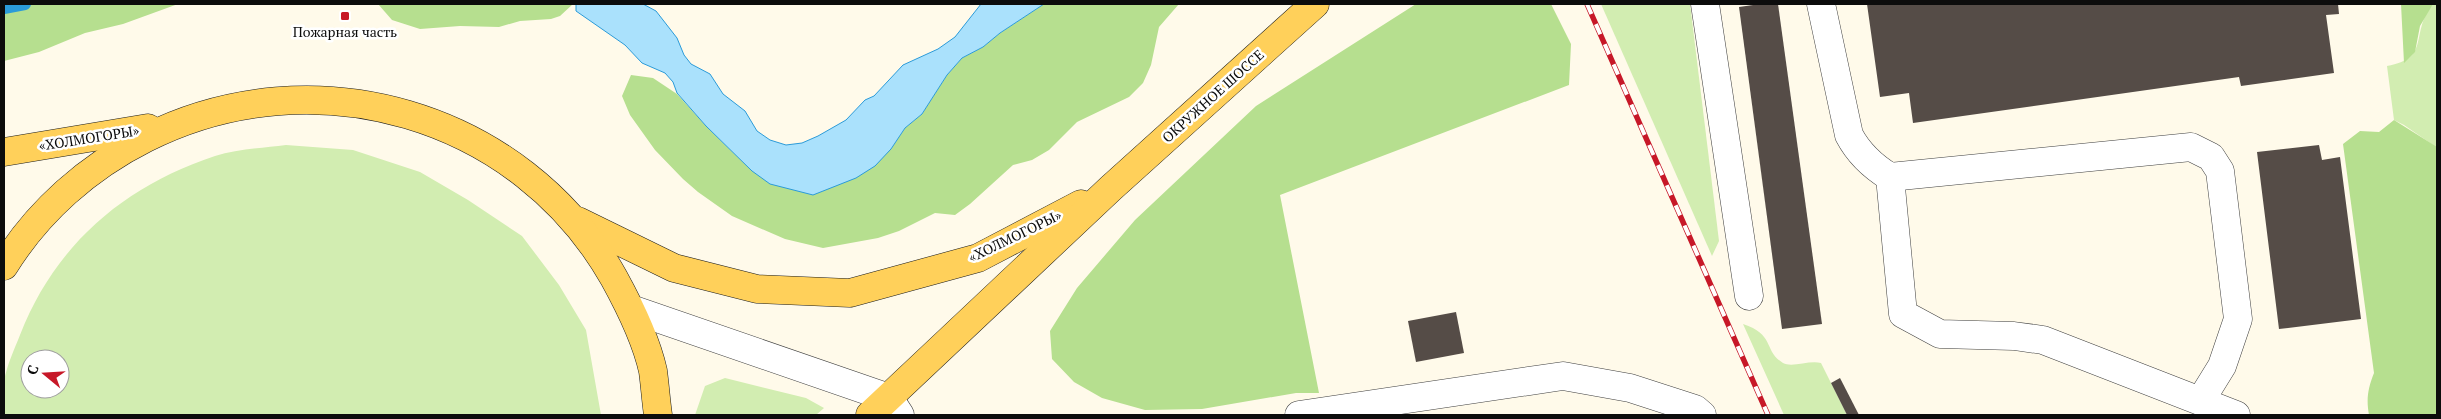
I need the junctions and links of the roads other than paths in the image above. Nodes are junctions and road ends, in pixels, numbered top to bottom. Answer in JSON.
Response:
{"nodes":[{"id":1,"x":1315,"y":4,"type":"edge"},
{"id":2,"x":1705,"y":4,"type":"edge"},
{"id":3,"x":1821,"y":4,"type":"edge"},
{"id":4,"x":174,"y":124,"type":"junction"},
{"id":5,"x":4,"y":152,"type":"edge"},
{"id":6,"x":1890,"y":177,"type":"junction"},
{"id":7,"x":1111,"y":188,"type":"junction"},
{"id":8,"x":572,"y":218,"type":"junction"},
{"id":9,"x":4,"y":266,"type":"edge"},
{"id":10,"x":1749,"y":296,"type":"dead end"},
{"id":11,"x":631,"y":309,"type":"junction"},
{"id":12,"x":2200,"y":400,"type":"junction"},
{"id":13,"x":886,"y":410,"type":"edge"},
{"id":14,"x":658,"y":415,"type":"edge"},
{"id":15,"x":1299,"y":415,"type":"edge"},
{"id":16,"x":1702,"y":415,"type":"edge"},
{"id":17,"x":2236,"y":415,"type":"edge"}],
"edges":[{"from":1,"to":7,"type":"main road","name":"ОКРУЖНОЕ ШОССЕ"},
{"from":2,"to":10,"type":"lane"},
{"from":3,"to":6,"type":"lane"},
{"from":4,"to":5,"type":"main road","name":"«ХОЛМОГОРЫ»"},
{"from":4,"to":8,"type":"main road","name":"«ХОЛМОГОРЫ»"},
{"from":4,"to":9,"type":"main road","name":"«ХОЛМОГОРЫ»"},
{"from":6,"to":12,"type":"lane"},
{"from":6,"to":12,"type":"lane"},
{"from":7,"to":8,"type":"main road","name":"«ХОЛМОГОРЫ»"},
{"from":7,"to":13,"type":"main road","name":"«ХОЛМОГОРЫ»"},
{"from":8,"to":11,"type":"main road","name":"«ХОЛМОГОРЫ»"},
{"from":11,"to":13,"type":"lane"},
{"from":11,"to":14,"type":"main road","name":"«ХОЛМОГОРЫ»"},
{"from":12,"to":17,"type":"lane"},
{"from":15,"to":16,"type":"lane"}]}
